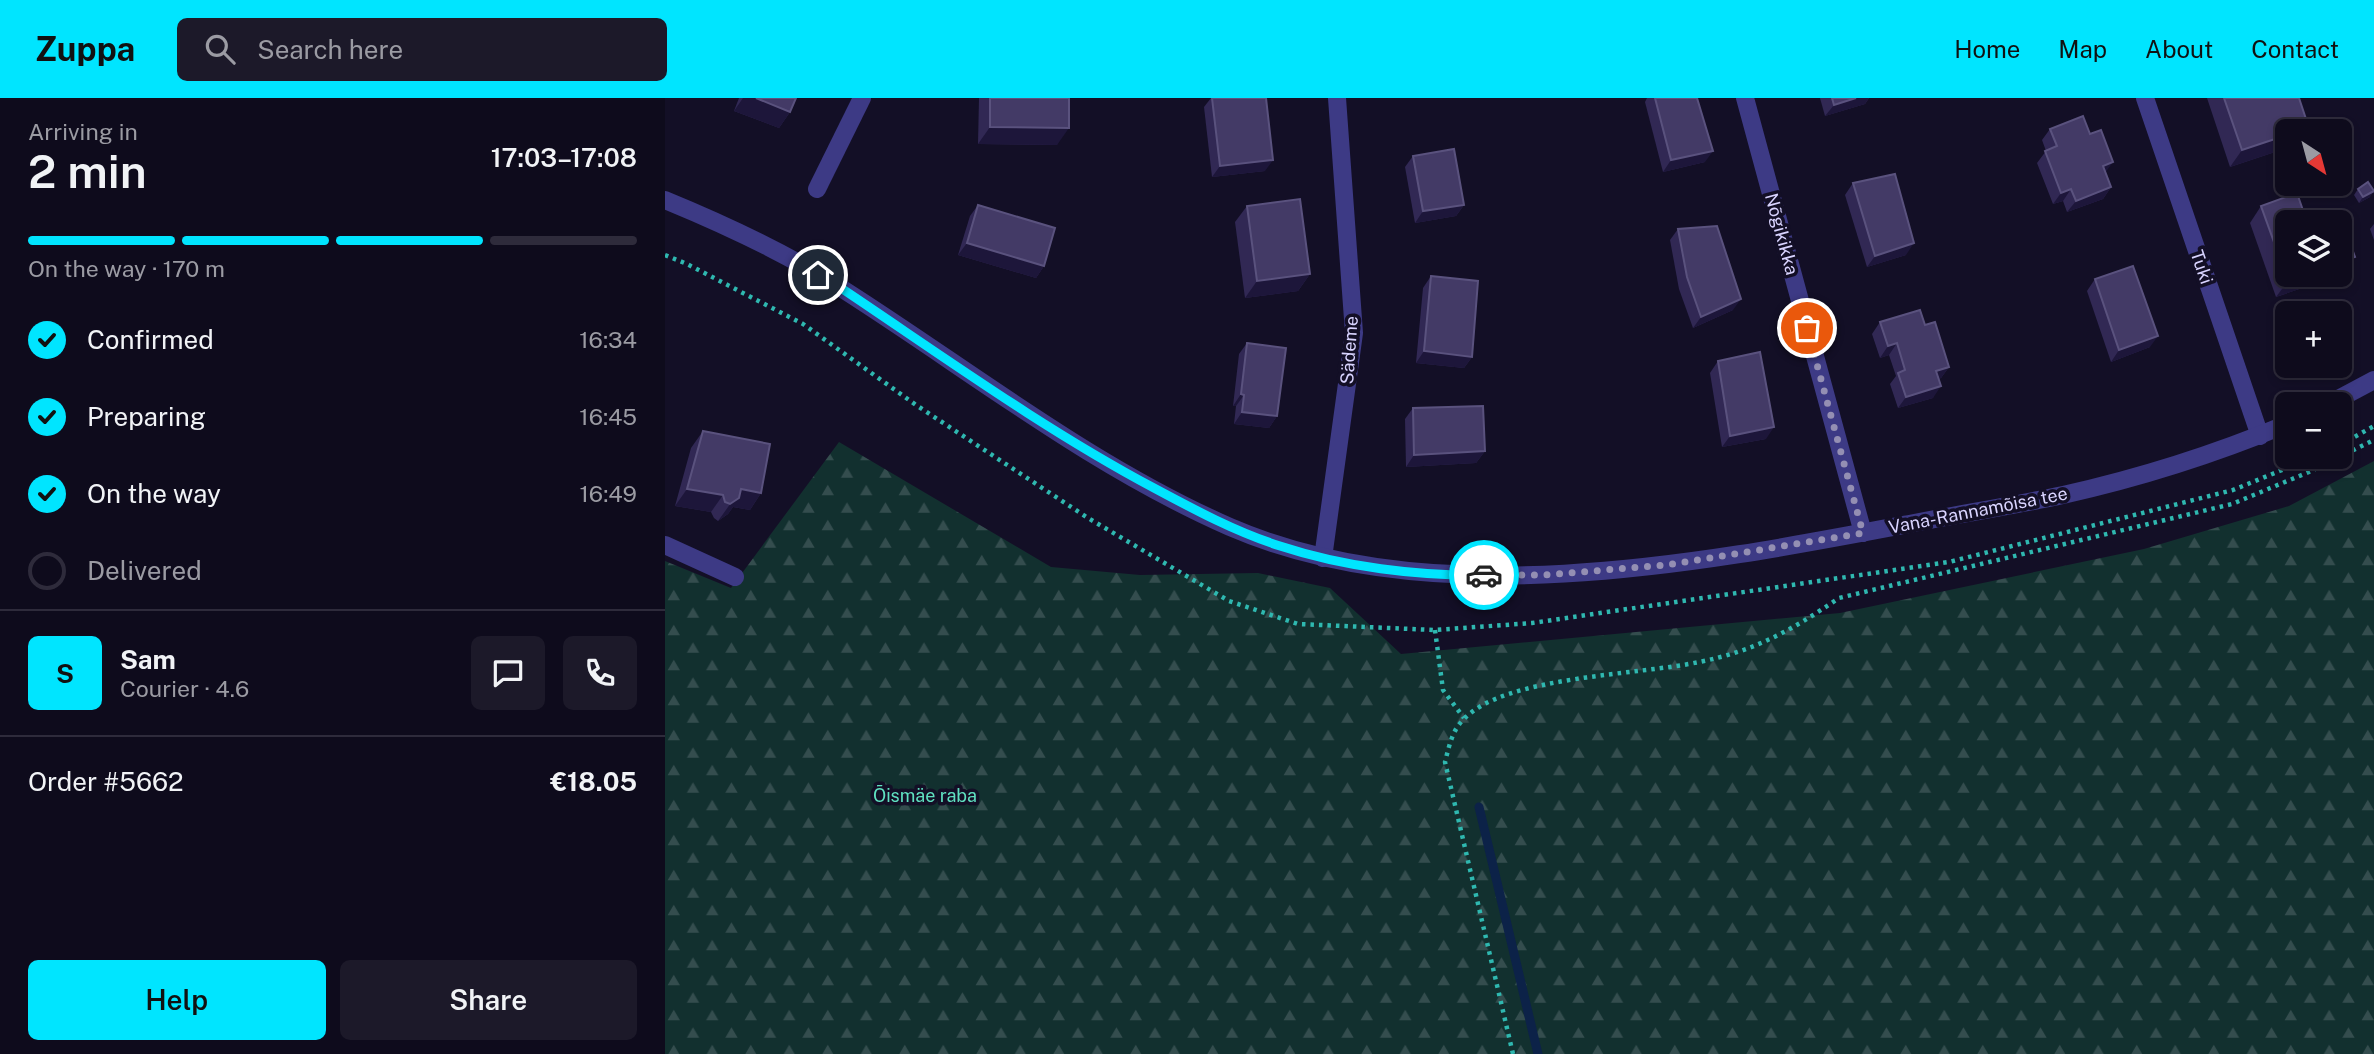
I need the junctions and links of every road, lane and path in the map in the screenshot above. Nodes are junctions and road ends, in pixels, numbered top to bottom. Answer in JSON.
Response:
{"nodes":[{"id":1,"x":862,"y":98,"type":"edge"},
{"id":2,"x":1337,"y":98,"type":"edge"},
{"id":3,"x":1745,"y":98,"type":"edge"},
{"id":4,"x":2144,"y":98,"type":"edge"},
{"id":5,"x":817,"y":189,"type":"dead end"},
{"id":6,"x":665,"y":200,"type":"edge"},
{"id":7,"x":665,"y":255,"type":"edge"},
{"id":8,"x":2374,"y":380,"type":"edge"},
{"id":9,"x":2352,"y":392,"type":"edge"},
{"id":10,"x":2374,"y":426,"type":"edge"},
{"id":11,"x":2275,"y":429,"type":"edge"},
{"id":12,"x":2260,"y":436,"type":"junction"},
{"id":13,"x":2352,"y":438,"type":"edge"},
{"id":14,"x":2374,"y":440,"type":"edge"},
{"id":15,"x":2285,"y":469,"type":"edge"},
{"id":16,"x":1863,"y":533,"type":"junction"},
{"id":17,"x":665,"y":545,"type":"edge"},
{"id":18,"x":1323,"y":558,"type":"junction"},
{"id":19,"x":735,"y":578,"type":"dead end"},
{"id":20,"x":1435,"y":630,"type":"junction"},
{"id":21,"x":1464,"y":718,"type":"junction"},
{"id":22,"x":1513,"y":1054,"type":"edge"}],
"edges":[{"from":1,"to":5,"type":"street"},
{"from":2,"to":18,"type":"street","name":"Sädeme"},
{"from":3,"to":16,"type":"street","name":"Nõgikikka"},
{"from":4,"to":12,"type":"street","name":"Tuki"},
{"from":6,"to":18,"type":"street","name":"Vana-Rannamõisa tee"},
{"from":7,"to":20,"type":"path"},
{"from":8,"to":9,"type":"street"},
{"from":10,"to":13,"type":"path"},
{"from":11,"to":12,"type":"street","name":"Vana-Rannamõisa tee"},
{"from":12,"to":16,"type":"street","name":"Vana-Rannamõisa tee"},
{"from":14,"to":21,"type":"path"},
{"from":15,"to":20,"type":"path"},
{"from":16,"to":18,"type":"street","name":"Vana-Rannamõisa tee"},
{"from":17,"to":19,"type":"street"},
{"from":20,"to":21,"type":"path"},
{"from":21,"to":22,"type":"path"}]}
